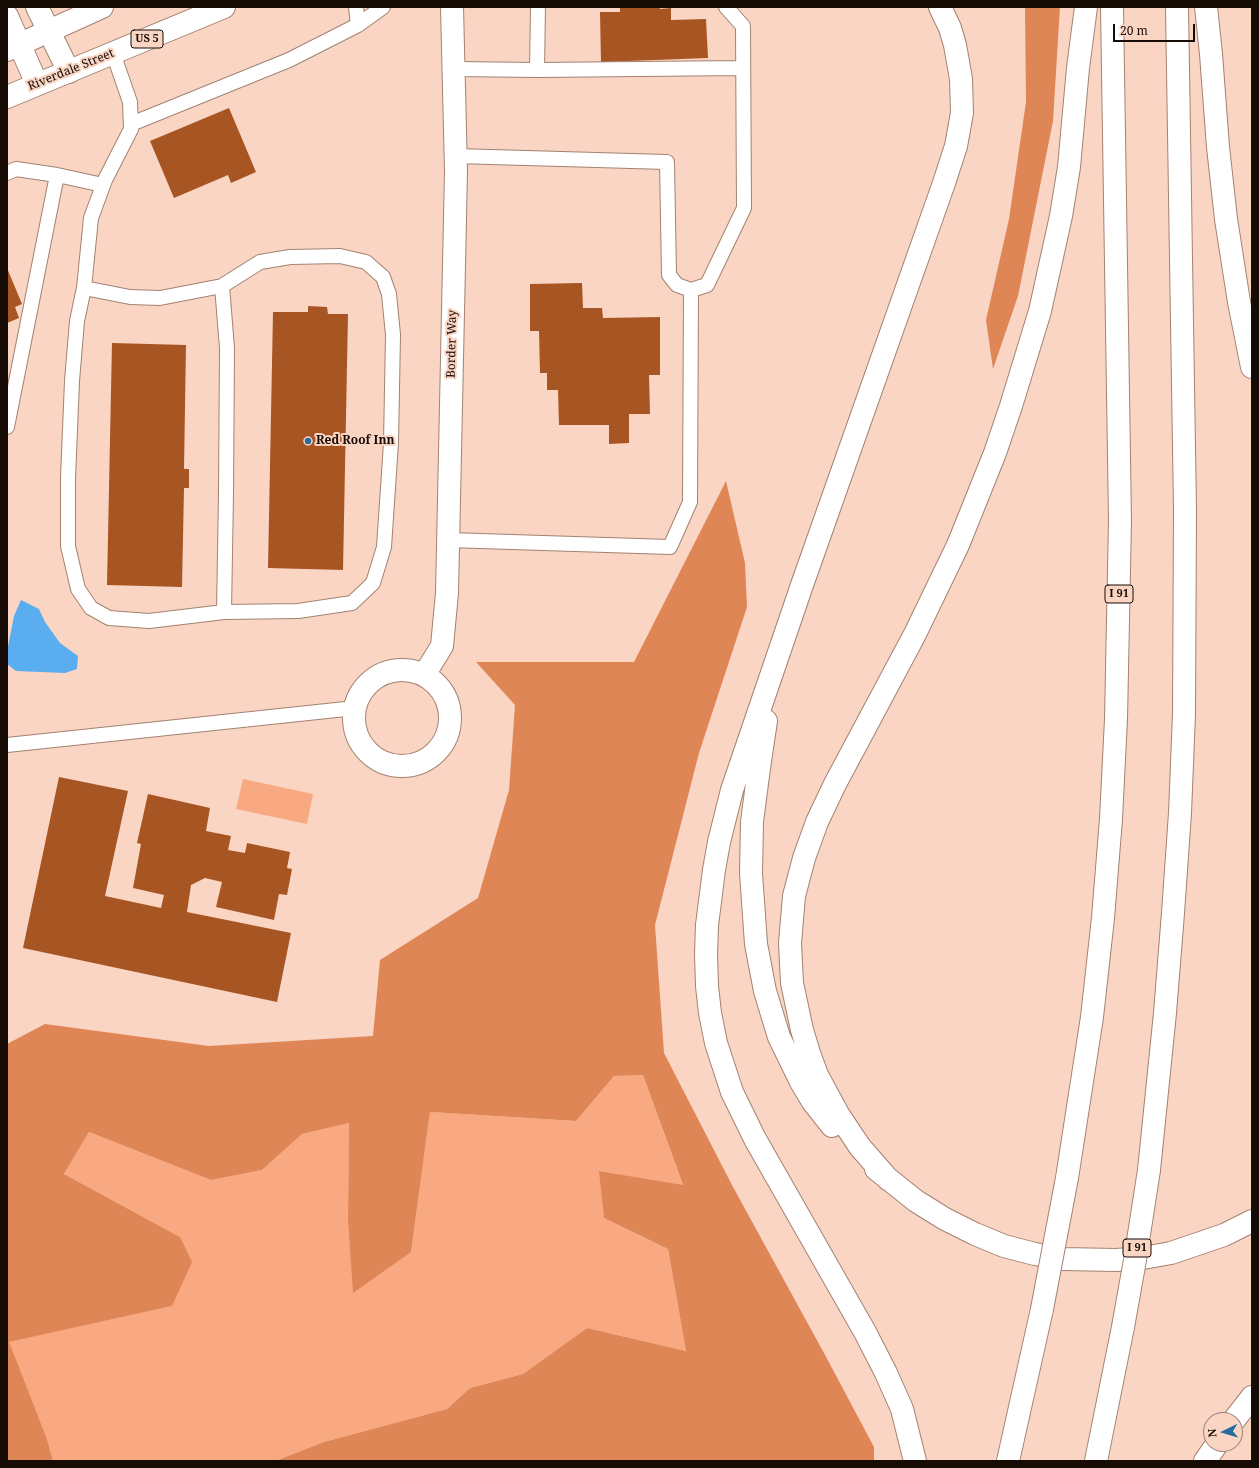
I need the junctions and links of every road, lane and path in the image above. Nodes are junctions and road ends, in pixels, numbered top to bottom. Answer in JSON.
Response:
{"nodes":[{"id":1,"x":37,"y":7,"type":"edge"},
{"id":2,"x":102,"y":7,"type":"edge"},
{"id":3,"x":224,"y":7,"type":"edge"},
{"id":4,"x":356,"y":7,"type":"edge"},
{"id":5,"x":383,"y":7,"type":"edge"},
{"id":6,"x":452,"y":7,"type":"edge"},
{"id":7,"x":538,"y":7,"type":"edge"},
{"id":8,"x":726,"y":7,"type":"edge"},
{"id":9,"x":940,"y":7,"type":"edge"},
{"id":10,"x":1086,"y":7,"type":"edge"},
{"id":11,"x":1112,"y":7,"type":"edge"},
{"id":12,"x":1178,"y":7,"type":"edge"},
{"id":13,"x":1206,"y":7,"type":"edge"},
{"id":14,"x":7,"y":16,"type":"edge"},
{"id":15,"x":358,"y":25,"type":"junction"},
{"id":16,"x":49,"y":31,"type":"junction"},
{"id":17,"x":13,"y":47,"type":"edge"},
{"id":18,"x":113,"y":53,"type":"junction"},
{"id":19,"x":743,"y":68,"type":"junction"},
{"id":20,"x":454,"y":69,"type":"junction"},
{"id":21,"x":537,"y":70,"type":"junction"},
{"id":22,"x":69,"y":72,"type":"junction"},
{"id":23,"x":37,"y":84,"type":"junction"},
{"id":24,"x":7,"y":97,"type":"edge"},
{"id":25,"x":131,"y":124,"type":"junction"},
{"id":26,"x":455,"y":156,"type":"junction"},
{"id":27,"x":7,"y":173,"type":"edge"},
{"id":28,"x":57,"y":175,"type":"junction"},
{"id":29,"x":103,"y":185,"type":"junction"},
{"id":30,"x":222,"y":286,"type":"junction"},
{"id":31,"x":84,"y":288,"type":"junction"},
{"id":32,"x":691,"y":290,"type":"junction"},
{"id":33,"x":1252,"y":367,"type":"edge"},
{"id":34,"x":7,"y":427,"type":"edge"},
{"id":35,"x":448,"y":540,"type":"junction"},
{"id":36,"x":802,"y":585,"type":"junction"},
{"id":37,"x":224,"y":612,"type":"junction"},
{"id":38,"x":424,"y":675,"type":"junction"},
{"id":39,"x":355,"y":708,"type":"junction"},
{"id":40,"x":7,"y":745,"type":"edge"},
{"id":41,"x":888,"y":1179,"type":"junction"},
{"id":42,"x":1252,"y":1222,"type":"edge"},
{"id":43,"x":1252,"y":1397,"type":"edge"},
{"id":44,"x":1240,"y":1412,"type":"edge"},
{"id":45,"x":1211,"y":1452,"type":"edge"},
{"id":46,"x":915,"y":1461,"type":"edge"},
{"id":47,"x":1008,"y":1461,"type":"edge"},
{"id":48,"x":1096,"y":1461,"type":"edge"},
{"id":49,"x":1205,"y":1461,"type":"edge"}],
"edges":[{"from":1,"to":16,"type":"main road"},
{"from":2,"to":16,"type":"main road"},
{"from":3,"to":18,"type":"main road","name":"Riverdale Street","number":"US 5"},
{"from":4,"to":15,"type":"lane"},
{"from":5,"to":15,"type":"lane"},
{"from":6,"to":20,"type":"main road","name":"Border Way"},
{"from":7,"to":21,"type":"lane"},
{"from":8,"to":19,"type":"lane"},
{"from":9,"to":36,"type":"main road"},
{"from":10,"to":41,"type":"main road"},
{"from":11,"to":47,"type":"main road","number":"I 91","bridge":true},
{"from":12,"to":48,"type":"main road","number":"I 91","bridge":true},
{"from":13,"to":33,"type":"main road"},
{"from":14,"to":17,"type":"main road"},
{"from":15,"to":25,"type":"lane"},
{"from":16,"to":17,"type":"main road"},
{"from":16,"to":22,"type":"main road"},
{"from":17,"to":23,"type":"main road"},
{"from":18,"to":22,"type":"main road","name":"Riverdale Street","number":"US 5"},
{"from":18,"to":25,"type":"lane"},
{"from":19,"to":21,"type":"lane"},
{"from":19,"to":32,"type":"lane"},
{"from":20,"to":21,"type":"lane"},
{"from":20,"to":26,"type":"main road","name":"Border Way"},
{"from":22,"to":23,"type":"main road","name":"Riverdale Street","number":"US 5"},
{"from":23,"to":24,"type":"main road","name":"Riverdale Street","number":"US 5"},
{"from":25,"to":29,"type":"lane"},
{"from":26,"to":32,"type":"lane"},
{"from":26,"to":35,"type":"main road","name":"Border Way"},
{"from":27,"to":28,"type":"lane"},
{"from":28,"to":29,"type":"lane"},
{"from":28,"to":34,"type":"lane"},
{"from":29,"to":31,"type":"lane"},
{"from":30,"to":31,"type":"lane"},
{"from":30,"to":37,"type":"lane"},
{"from":30,"to":37,"type":"lane"},
{"from":31,"to":37,"type":"lane"},
{"from":32,"to":35,"type":"lane"},
{"from":35,"to":38,"type":"main road","name":"Border Way"},
{"from":36,"to":41,"type":"main road"},
{"from":36,"to":46,"type":"main road"},
{"from":38,"to":39,"type":"main road"},
{"from":38,"to":39,"type":"main road"},
{"from":39,"to":40,"type":"lane"},
{"from":41,"to":42,"type":"main road"},
{"from":43,"to":44,"type":"main road"},
{"from":45,"to":49,"type":"main road"}]}
